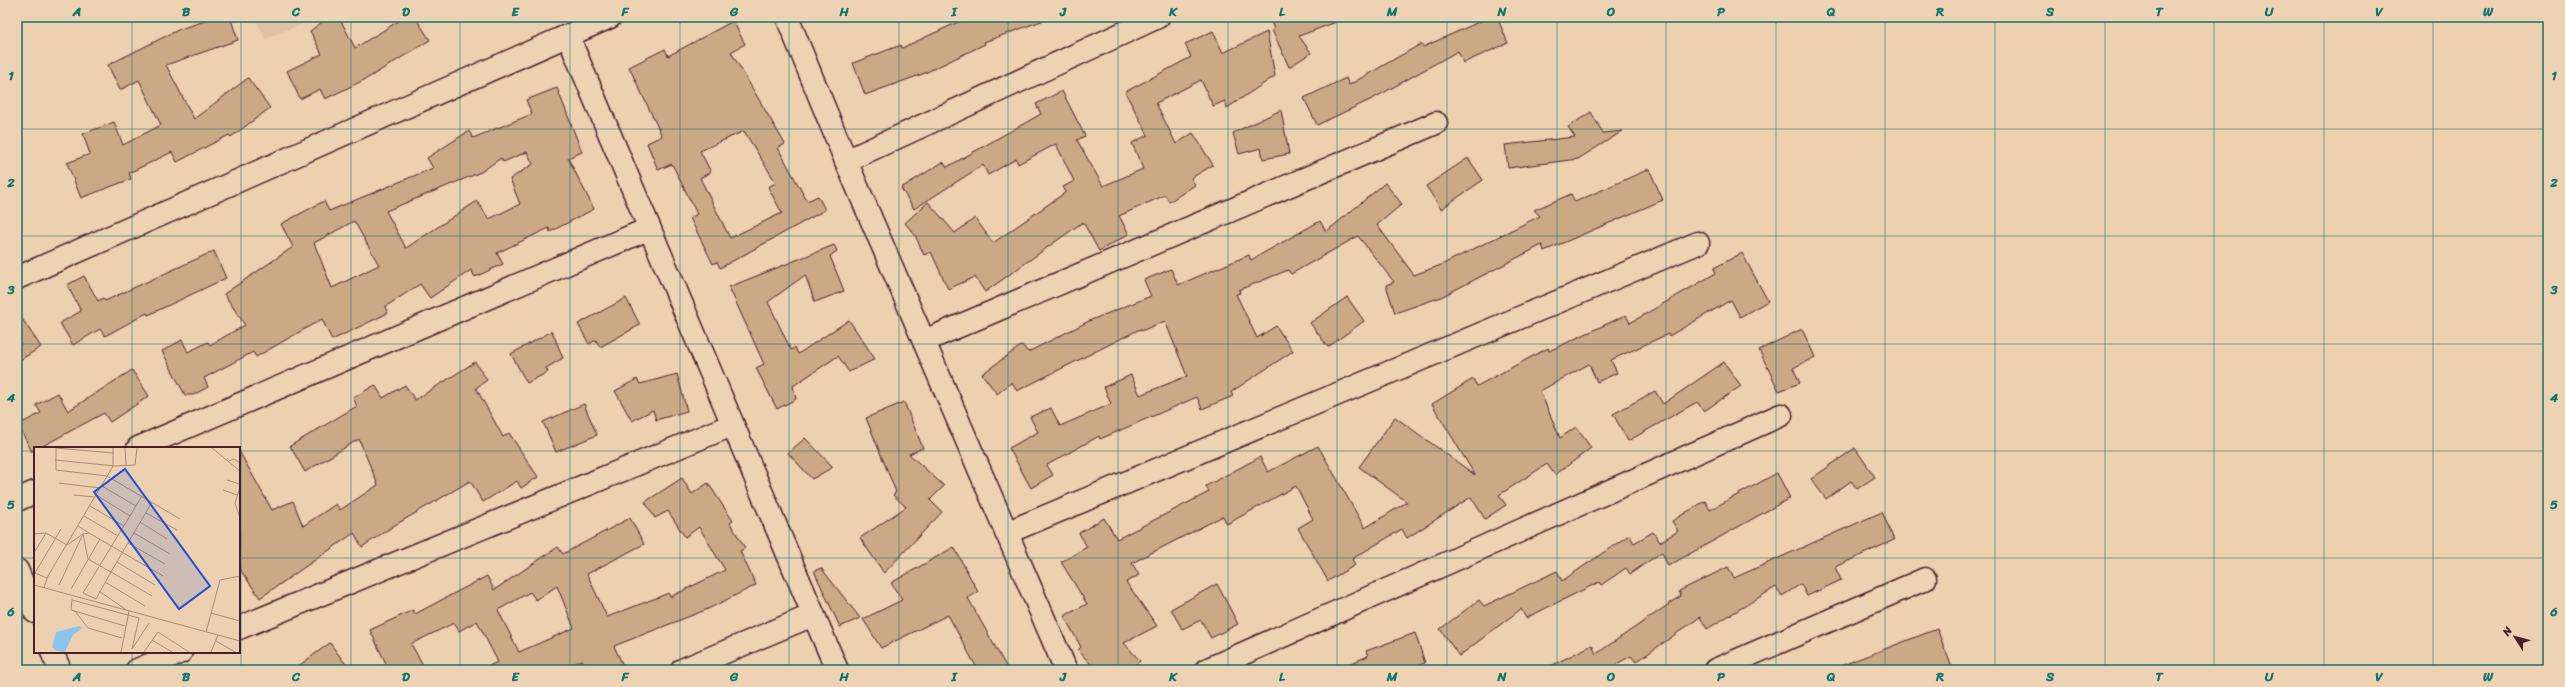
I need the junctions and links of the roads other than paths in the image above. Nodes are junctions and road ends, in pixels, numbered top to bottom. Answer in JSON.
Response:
{"nodes":[{"id":1,"x":610,"y":17,"type":"edge"},
{"id":2,"x":787,"y":17,"type":"edge"},
{"id":3,"x":1158,"y":17,"type":"edge"},
{"id":4,"x":568,"y":36,"type":"junction"},
{"id":5,"x":1436,"y":122,"type":"dead end"},
{"id":6,"x":846,"y":161,"type":"junction"},
{"id":7,"x":648,"y":229,"type":"junction"},
{"id":8,"x":1698,"y":243,"type":"dead end"},
{"id":9,"x":17,"y":278,"type":"edge"},
{"id":10,"x":924,"y":342,"type":"junction"},
{"id":11,"x":1781,"y":415,"type":"dead end"},
{"id":12,"x":732,"y":425,"type":"junction"},
{"id":13,"x":140,"y":447,"type":"edge"},
{"id":14,"x":34,"y":492,"type":"edge"},
{"id":15,"x":17,"y":500,"type":"edge"},
{"id":16,"x":1006,"y":533,"type":"junction"},
{"id":17,"x":17,"y":570,"type":"edge"},
{"id":18,"x":1925,"y":579,"type":"dead end"},
{"id":19,"x":34,"y":610,"type":"edge"},
{"id":20,"x":814,"y":615,"type":"junction"},
{"id":21,"x":240,"y":628,"type":"edge"},
{"id":22,"x":52,"y":653,"type":"edge"},
{"id":23,"x":179,"y":653,"type":"edge"},
{"id":24,"x":60,"y":670,"type":"edge"},
{"id":25,"x":137,"y":670,"type":"edge"},
{"id":26,"x":682,"y":670,"type":"edge"},
{"id":27,"x":836,"y":670,"type":"edge"},
{"id":28,"x":1066,"y":670,"type":"edge"},
{"id":29,"x":1206,"y":670,"type":"edge"},
{"id":30,"x":1715,"y":670,"type":"edge"}],
"edges":[{"from":1,"to":4,"type":"street"},
{"from":2,"to":6,"type":"street"},
{"from":3,"to":6,"type":"street"},
{"from":4,"to":7,"type":"street"},
{"from":4,"to":9,"type":"street"},
{"from":5,"to":10,"type":"street"},
{"from":6,"to":10,"type":"street"},
{"from":7,"to":12,"type":"street"},
{"from":7,"to":13,"type":"street"},
{"from":8,"to":16,"type":"street"},
{"from":10,"to":16,"type":"street"},
{"from":11,"to":29,"type":"street"},
{"from":12,"to":20,"type":"street"},
{"from":12,"to":21,"type":"street"},
{"from":14,"to":15,"type":"street"},
{"from":16,"to":28,"type":"street"},
{"from":17,"to":19,"type":"street"},
{"from":18,"to":30,"type":"street"},
{"from":20,"to":26,"type":"street"},
{"from":20,"to":27,"type":"street"},
{"from":22,"to":24,"type":"street"},
{"from":23,"to":25,"type":"street"}]}
